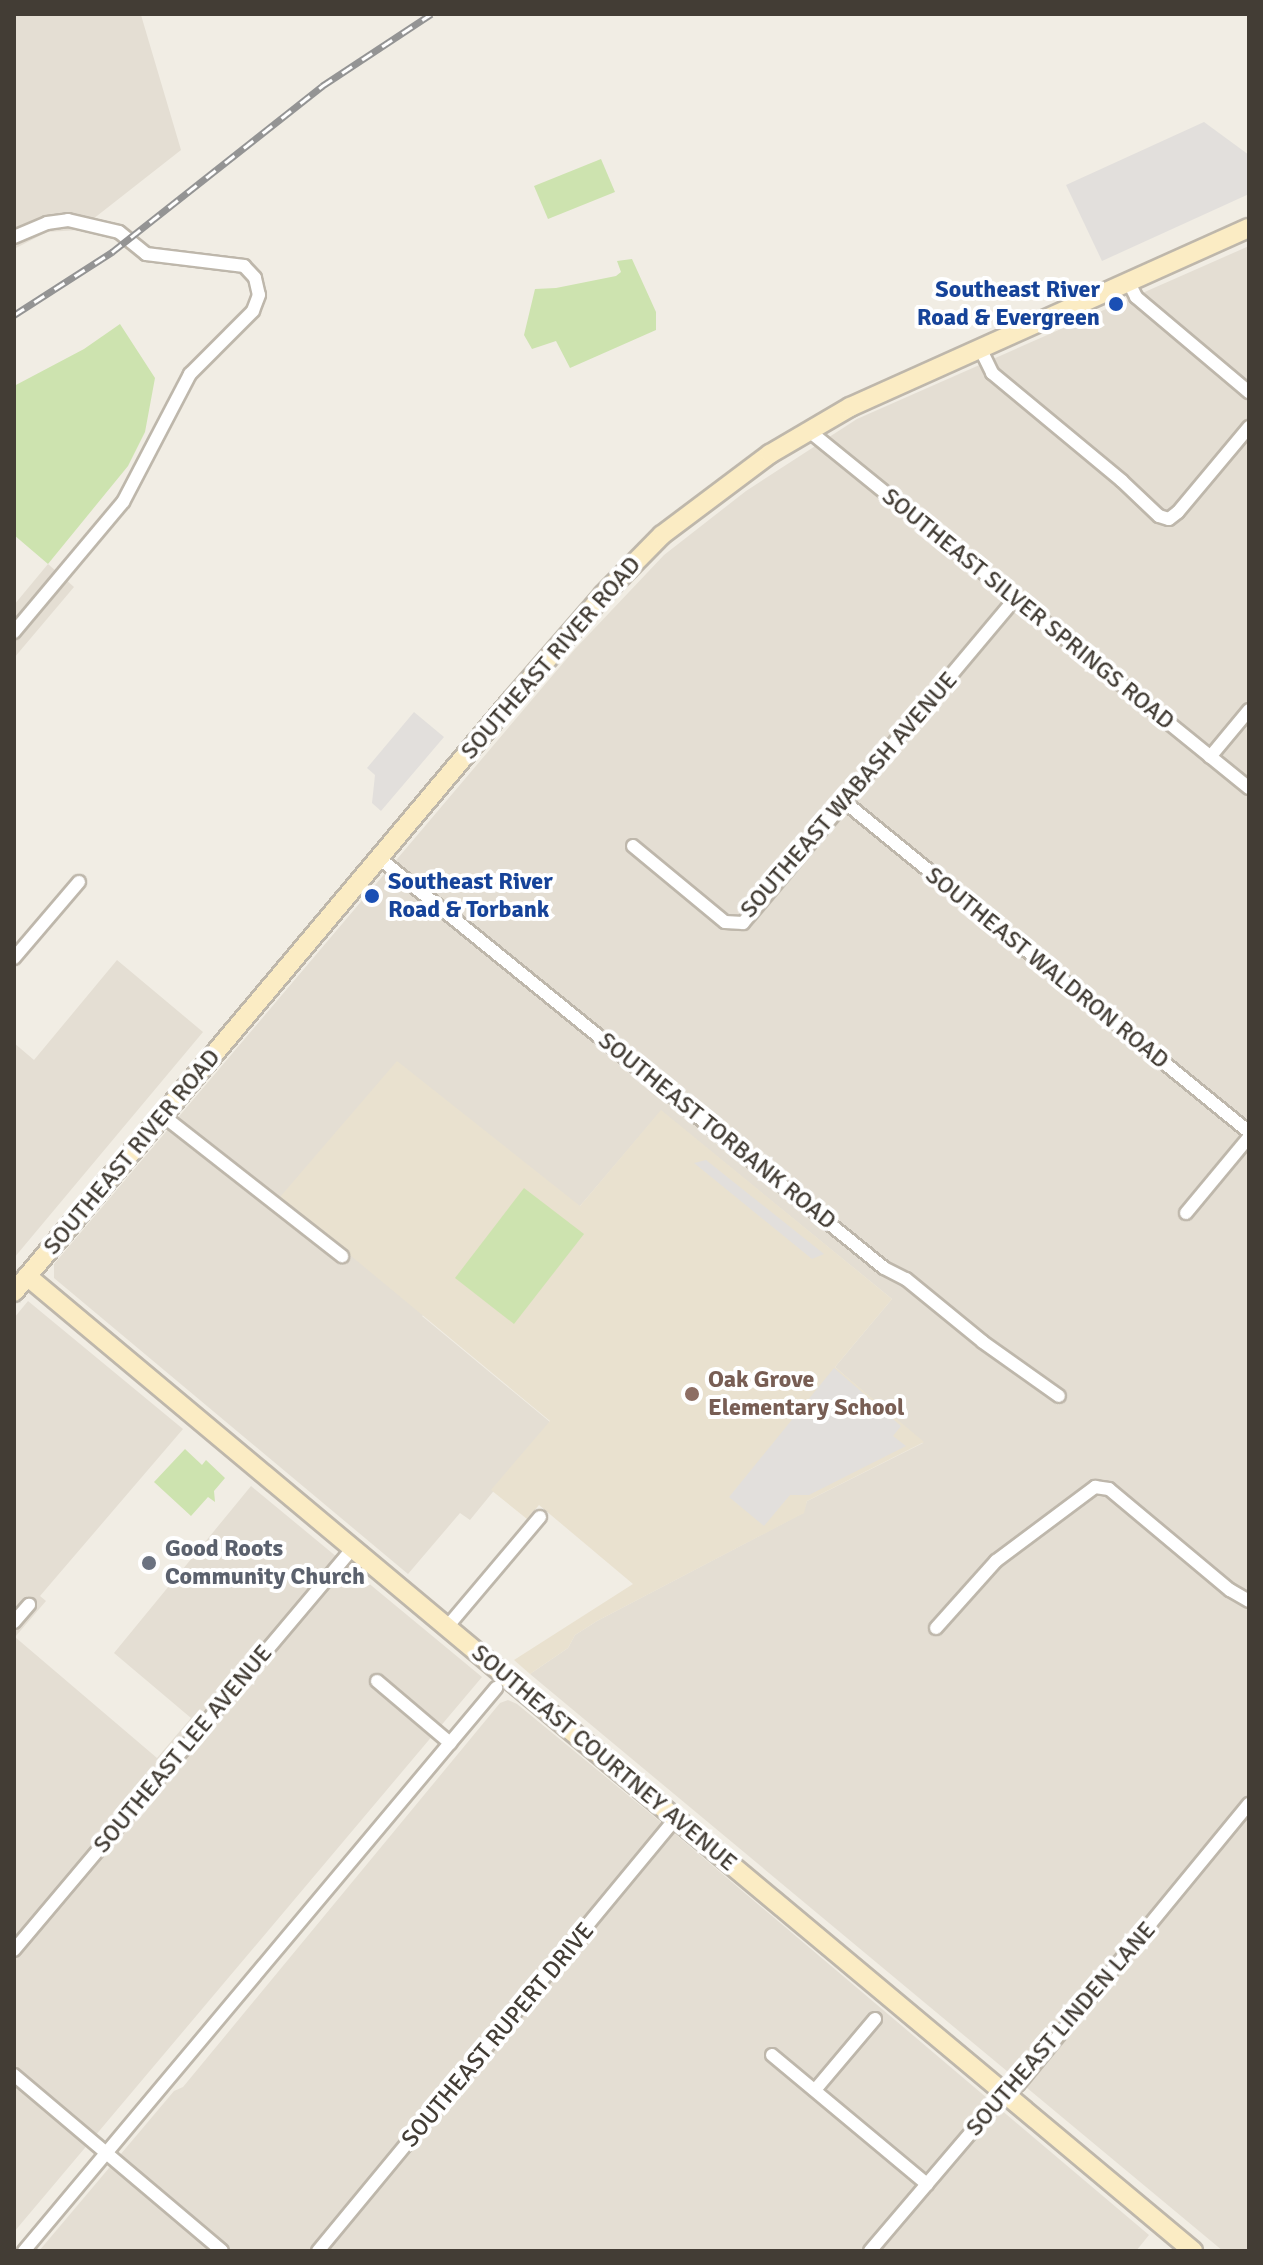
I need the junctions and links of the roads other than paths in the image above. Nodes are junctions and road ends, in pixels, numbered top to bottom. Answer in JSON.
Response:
{"nodes":[{"id":1,"x":1249,"y":228,"type":"edge"},
{"id":2,"x":14,"y":237,"type":"edge"},
{"id":3,"x":1128,"y":281,"type":"junction"},
{"id":4,"x":980,"y":348,"type":"junction"},
{"id":5,"x":1249,"y":392,"type":"edge"},
{"id":6,"x":1249,"y":427,"type":"edge"},
{"id":7,"x":808,"y":430,"type":"junction"},
{"id":8,"x":1014,"y":600,"type":"junction"},
{"id":9,"x":14,"y":632,"type":"edge"},
{"id":10,"x":1249,"y":710,"type":"edge"},
{"id":11,"x":1210,"y":757,"type":"junction"},
{"id":12,"x":1249,"y":788,"type":"edge"},
{"id":13,"x":846,"y":803,"type":"junction"},
{"id":14,"x":633,"y":846,"type":"dead end"},
{"id":15,"x":379,"y":858,"type":"junction"},
{"id":16,"x":79,"y":882,"type":"dead end"},
{"id":17,"x":14,"y":958,"type":"edge"},
{"id":18,"x":162,"y":1115,"type":"junction"},
{"id":19,"x":1249,"y":1134,"type":"edge"},
{"id":20,"x":1186,"y":1213,"type":"dead end"},
{"id":21,"x":342,"y":1256,"type":"dead end"},
{"id":22,"x":21,"y":1271,"type":"edge"},
{"id":23,"x":14,"y":1292,"type":"edge"},
{"id":24,"x":1059,"y":1396,"type":"dead end"},
{"id":25,"x":540,"y":1517,"type":"dead end"},
{"id":26,"x":353,"y":1548,"type":"junction"},
{"id":27,"x":1249,"y":1601,"type":"edge"},
{"id":28,"x":29,"y":1605,"type":"dead end"},
{"id":29,"x":14,"y":1622,"type":"edge"},
{"id":30,"x":447,"y":1627,"type":"junction"},
{"id":31,"x":936,"y":1628,"type":"dead end"},
{"id":32,"x":377,"y":1681,"type":"dead end"},
{"id":33,"x":502,"y":1682,"type":"junction"},
{"id":34,"x":450,"y":1743,"type":"junction"},
{"id":35,"x":1249,"y":1804,"type":"edge"},
{"id":36,"x":676,"y":1818,"type":"junction"},
{"id":37,"x":14,"y":1950,"type":"edge"},
{"id":38,"x":875,"y":2019,"type":"dead end"},
{"id":39,"x":772,"y":2055,"type":"dead end"},
{"id":40,"x":14,"y":2075,"type":"edge"},
{"id":41,"x":815,"y":2090,"type":"junction"},
{"id":42,"x":1006,"y":2095,"type":"junction"},
{"id":43,"x":107,"y":2153,"type":"junction"},
{"id":44,"x":927,"y":2184,"type":"junction"},
{"id":45,"x":24,"y":2251,"type":"edge"},
{"id":46,"x":222,"y":2251,"type":"edge"},
{"id":47,"x":318,"y":2251,"type":"edge"},
{"id":48,"x":870,"y":2251,"type":"edge"},
{"id":49,"x":1193,"y":2251,"type":"edge"}],
"edges":[{"from":1,"to":3,"type":"street","name":"SOUTHEAST RIVER ROAD"},
{"from":2,"to":9,"type":"street"},
{"from":3,"to":4,"type":"street","name":"SOUTHEAST RIVER ROAD"},
{"from":3,"to":5,"type":"street"},
{"from":4,"to":6,"type":"street"},
{"from":4,"to":7,"type":"street","name":"SOUTHEAST RIVER ROAD"},
{"from":7,"to":8,"type":"street","name":"SOUTHEAST SILVER SPRINGS ROAD"},
{"from":7,"to":15,"type":"street","name":"SOUTHEAST RIVER ROAD"},
{"from":8,"to":11,"type":"street","name":"SOUTHEAST SILVER SPRINGS ROAD"},
{"from":8,"to":13,"type":"street","name":"SOUTHEAST WABASH AVENUE"},
{"from":10,"to":11,"type":"street"},
{"from":11,"to":12,"type":"street","name":"SOUTHEAST SILVER SPRINGS ROAD"},
{"from":13,"to":14,"type":"street","name":"SOUTHEAST WABASH AVENUE"},
{"from":13,"to":19,"type":"street","name":"SOUTHEAST WALDRON ROAD"},
{"from":15,"to":18,"type":"street","name":"SOUTHEAST RIVER ROAD"},
{"from":15,"to":24,"type":"street","name":"SOUTHEAST TORBANK ROAD"},
{"from":16,"to":17,"type":"street"},
{"from":18,"to":21,"type":"street"},
{"from":18,"to":22,"type":"street","name":"SOUTHEAST RIVER ROAD"},
{"from":19,"to":20,"type":"street"},
{"from":22,"to":23,"type":"street","name":"SOUTHEAST RIVER ROAD"},
{"from":22,"to":26,"type":"street","name":"SOUTHEAST COURTNEY AVENUE"},
{"from":25,"to":30,"type":"street"},
{"from":26,"to":30,"type":"street","name":"SOUTHEAST COURTNEY AVENUE"},
{"from":26,"to":37,"type":"street","name":"SOUTHEAST LEE AVENUE"},
{"from":27,"to":31,"type":"street"},
{"from":28,"to":29,"type":"street"},
{"from":30,"to":33,"type":"street","name":"SOUTHEAST COURTNEY AVENUE"},
{"from":32,"to":34,"type":"street"},
{"from":33,"to":34,"type":"street"},
{"from":33,"to":36,"type":"street","name":"SOUTHEAST COURTNEY AVENUE"},
{"from":34,"to":43,"type":"street"},
{"from":35,"to":42,"type":"street","name":"SOUTHEAST LINDEN LANE"},
{"from":36,"to":42,"type":"street","name":"SOUTHEAST COURTNEY AVENUE"},
{"from":36,"to":47,"type":"street","name":"SOUTHEAST RUPERT DRIVE"},
{"from":38,"to":41,"type":"street"},
{"from":39,"to":41,"type":"street"},
{"from":40,"to":43,"type":"street"},
{"from":41,"to":44,"type":"street"},
{"from":42,"to":44,"type":"street","name":"SOUTHEAST LINDEN LANE"},
{"from":42,"to":49,"type":"street","name":"SOUTHEAST COURTNEY AVENUE"},
{"from":43,"to":45,"type":"street"},
{"from":43,"to":46,"type":"street"},
{"from":44,"to":48,"type":"street","name":"SOUTHEAST LINDEN LANE"}]}
